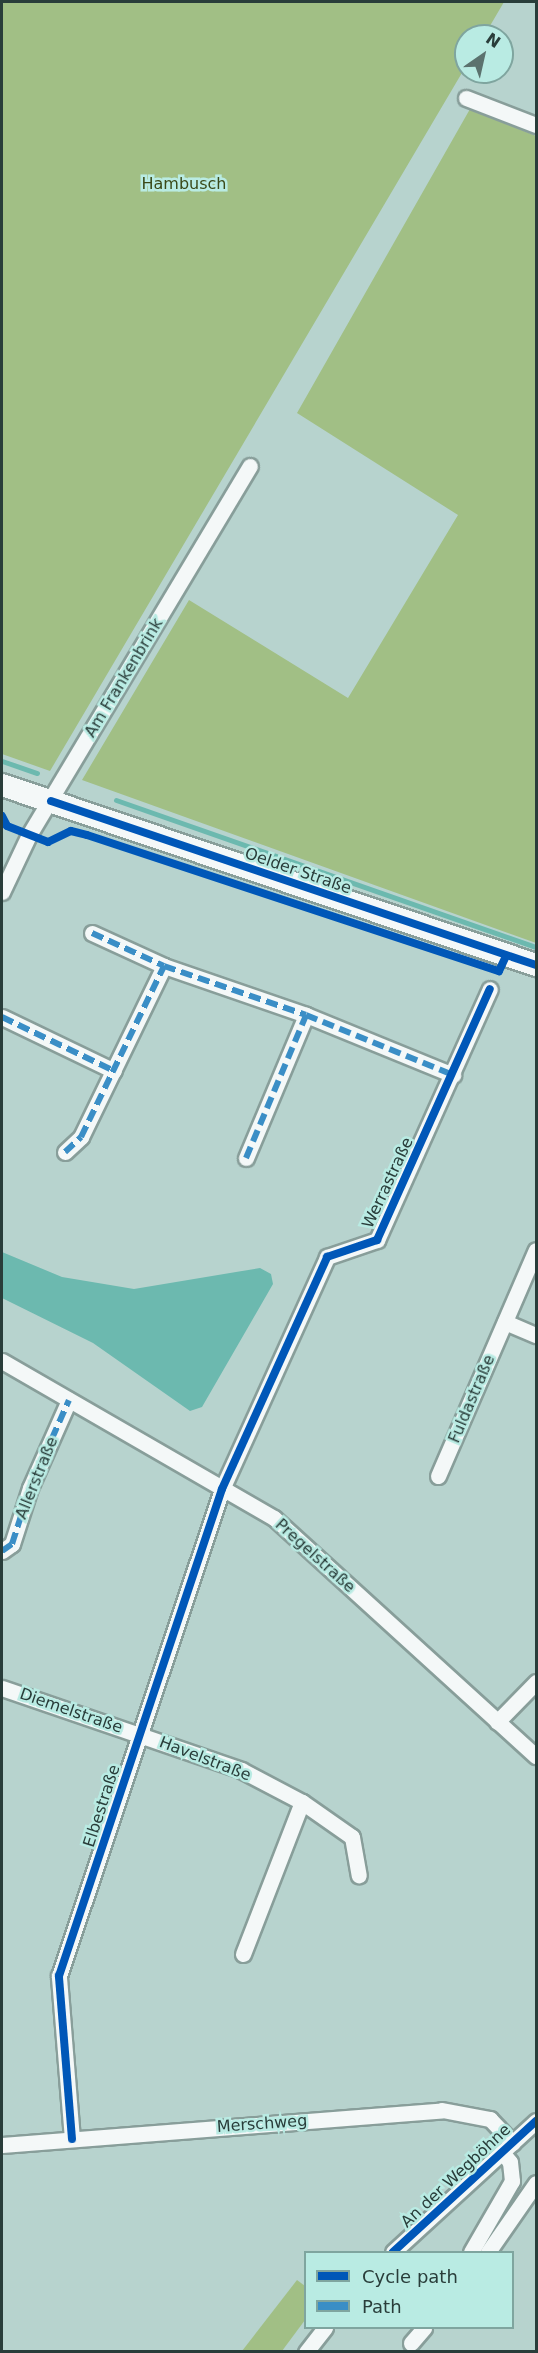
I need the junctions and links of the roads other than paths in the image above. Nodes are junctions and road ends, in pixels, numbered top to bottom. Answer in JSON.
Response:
{"nodes":[{"id":1,"x":466,"y":98,"type":"dead end"},
{"id":2,"x":537,"y":125,"type":"edge"},
{"id":3,"x":250,"y":466,"type":"dead end"},
{"id":4,"x":2,"y":784,"type":"edge"},
{"id":5,"x":51,"y":801,"type":"junction"},
{"id":6,"x":2,"y":892,"type":"edge"},
{"id":7,"x":92,"y":933,"type":"dead end"},
{"id":8,"x":537,"y":965,"type":"edge"},
{"id":9,"x":164,"y":966,"type":"junction"},
{"id":10,"x":490,"y":989,"type":"dead end"},
{"id":11,"x":306,"y":1015,"type":"junction"},
{"id":12,"x":2,"y":1017,"type":"edge"},
{"id":13,"x":114,"y":1071,"type":"junction"},
{"id":14,"x":453,"y":1075,"type":"junction"},
{"id":15,"x":65,"y":1152,"type":"dead end"},
{"id":16,"x":246,"y":1158,"type":"dead end"},
{"id":17,"x":537,"y":1250,"type":"edge"},
{"id":18,"x":505,"y":1322,"type":"junction"},
{"id":19,"x":537,"y":1335,"type":"edge"},
{"id":20,"x":2,"y":1361,"type":"edge"},
{"id":21,"x":69,"y":1400,"type":"junction"},
{"id":22,"x":438,"y":1476,"type":"dead end"},
{"id":23,"x":222,"y":1489,"type":"junction"},
{"id":24,"x":2,"y":1551,"type":"edge"},
{"id":25,"x":537,"y":1682,"type":"edge"},
{"id":26,"x":2,"y":1688,"type":"edge"},
{"id":27,"x":497,"y":1722,"type":"junction"},
{"id":28,"x":140,"y":1735,"type":"junction"},
{"id":29,"x":537,"y":1756,"type":"edge"},
{"id":30,"x":302,"y":1802,"type":"junction"},
{"id":31,"x":359,"y":1875,"type":"dead end"},
{"id":32,"x":243,"y":1954,"type":"dead end"},
{"id":33,"x":537,"y":2121,"type":"edge"},
{"id":34,"x":72,"y":2139,"type":"junction"},
{"id":35,"x":2,"y":2145,"type":"edge"},
{"id":36,"x":507,"y":2147,"type":"junction"},
{"id":37,"x":537,"y":2183,"type":"edge"},
{"id":38,"x":395,"y":2251,"type":"edge"},
{"id":39,"x":472,"y":2251,"type":"edge"},
{"id":40,"x":489,"y":2251,"type":"edge"},
{"id":41,"x":324,"y":2329,"type":"edge"},
{"id":42,"x":423,"y":2329,"type":"edge"},
{"id":43,"x":411,"y":2343,"type":"dead end"},
{"id":44,"x":306,"y":2352,"type":"edge"}],
"edges":[{"from":1,"to":2,"type":"street"},
{"from":3,"to":5,"type":"street","name":"Am Frankenbrink"},
{"from":4,"to":5,"type":"street","name":"Oelder Straße"},
{"from":5,"to":6,"type":"street","name":"Am Frankenbrink"},
{"from":5,"to":8,"type":"street","name":"Oelder Straße"},
{"from":7,"to":9,"type":"street"},
{"from":9,"to":11,"type":"street"},
{"from":9,"to":13,"type":"street"},
{"from":10,"to":14,"type":"street","name":"Werrastraße"},
{"from":11,"to":14,"type":"street"},
{"from":11,"to":16,"type":"street"},
{"from":12,"to":13,"type":"street"},
{"from":13,"to":15,"type":"street"},
{"from":14,"to":23,"type":"street","name":"Werrastraße"},
{"from":17,"to":18,"type":"street","name":"Fuldastraße"},
{"from":18,"to":19,"type":"street"},
{"from":18,"to":22,"type":"street","name":"Fuldastraße"},
{"from":20,"to":21,"type":"street","name":"Pregelstraße"},
{"from":21,"to":23,"type":"street","name":"Pregelstraße"},
{"from":21,"to":24,"type":"street","name":"Allerstraße"},
{"from":23,"to":27,"type":"street","name":"Pregelstraße"},
{"from":23,"to":28,"type":"street","name":"Elbestraße"},
{"from":25,"to":27,"type":"street"},
{"from":26,"to":28,"type":"street","name":"Diemelstraße"},
{"from":27,"to":29,"type":"street","name":"Pregelstraße"},
{"from":28,"to":30,"type":"street","name":"Havelstraße"},
{"from":28,"to":34,"type":"street","name":"Elbestraße"},
{"from":30,"to":31,"type":"street","name":"Havelstraße"},
{"from":30,"to":32,"type":"street"},
{"from":33,"to":36,"type":"street","name":"An der Wegböhne"},
{"from":34,"to":35,"type":"street","name":"Merschweg"},
{"from":34,"to":36,"type":"street","name":"Merschweg"},
{"from":36,"to":38,"type":"street","name":"An der Wegböhne"},
{"from":36,"to":39,"type":"street","name":"An der Wegböhne"},
{"from":37,"to":40,"type":"street"},
{"from":41,"to":44,"type":"street"},
{"from":42,"to":43,"type":"street"}]}
